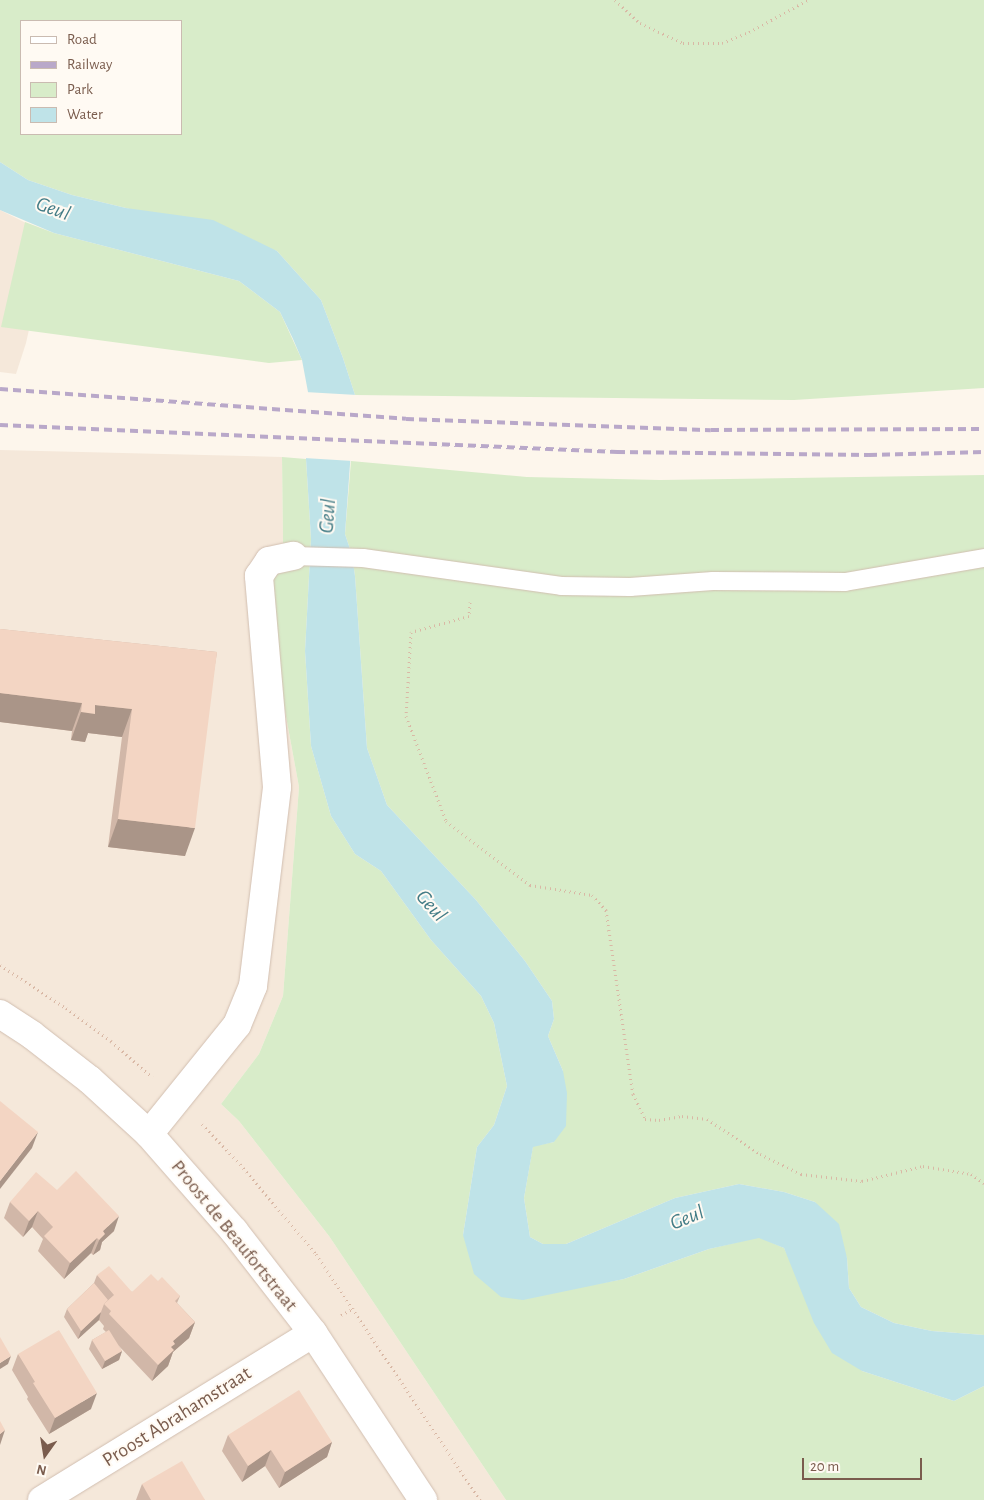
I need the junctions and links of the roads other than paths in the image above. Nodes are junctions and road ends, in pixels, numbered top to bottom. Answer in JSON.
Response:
{"nodes":[{"id":1,"x":293,"y":556,"type":"joint"},
{"id":2,"x":984,"y":558,"type":"edge"},
{"id":3,"x":0,"y":1014,"type":"edge"},
{"id":4,"x":149,"y":1134,"type":"junction"},
{"id":5,"x":313,"y":1333,"type":"junction"},
{"id":6,"x":42,"y":1500,"type":"edge"},
{"id":7,"x":423,"y":1500,"type":"edge"}],
"edges":[{"from":1,"to":2,"type":"lane"},
{"from":1,"to":4,"type":"street"},
{"from":3,"to":4,"type":"street","name":"Proost de Beaufortstraat"},
{"from":4,"to":5,"type":"street","name":"Proost de Beaufortstraat"},
{"from":5,"to":6,"type":"street","name":"Proost Abrahamstraat"},
{"from":5,"to":7,"type":"street","name":"Proost de Beaufortstraat"}]}
